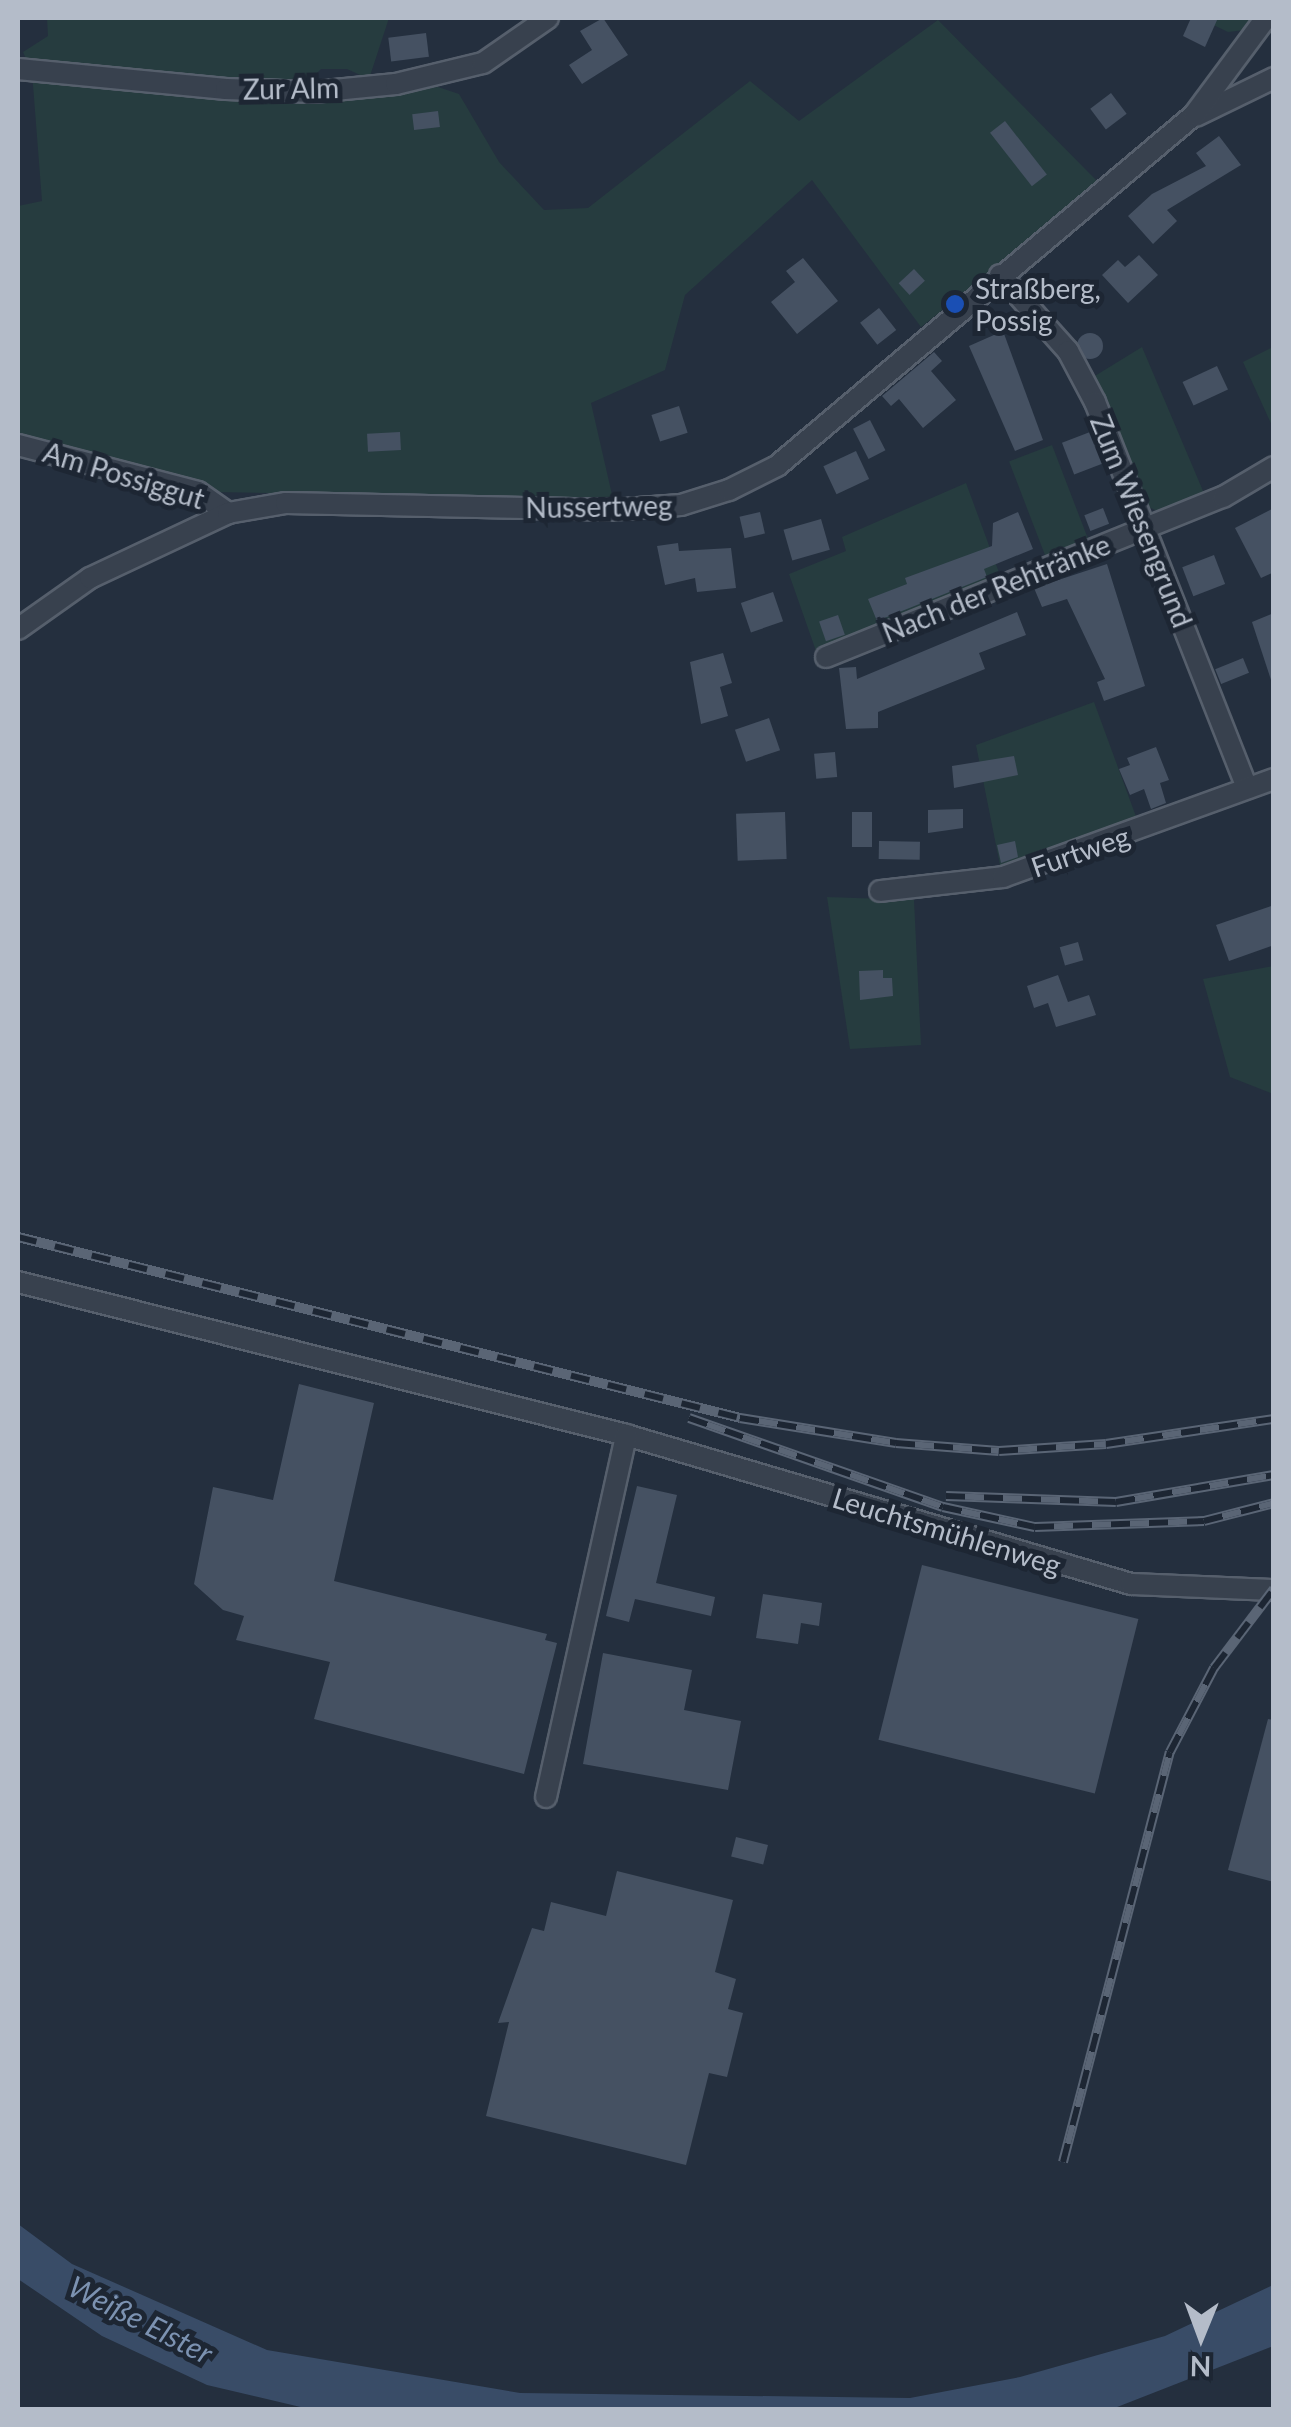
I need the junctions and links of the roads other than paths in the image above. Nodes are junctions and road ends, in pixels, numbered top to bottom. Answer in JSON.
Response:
{"nodes":[{"id":1,"x":548,"y":18,"type":"edge"},
{"id":2,"x":1266,"y":18,"type":"edge"},
{"id":3,"x":18,"y":69,"type":"edge"},
{"id":4,"x":1274,"y":78,"type":"edge"},
{"id":5,"x":1194,"y":115,"type":"junction"},
{"id":6,"x":1000,"y":275,"type":"junction"},
{"id":7,"x":18,"y":444,"type":"edge"},
{"id":8,"x":1274,"y":467,"type":"edge"},
{"id":9,"x":228,"y":512,"type":"junction"},
{"id":10,"x":1146,"y":529,"type":"junction"},
{"id":11,"x":18,"y":629,"type":"edge"},
{"id":12,"x":826,"y":657,"type":"dead end"},
{"id":13,"x":1274,"y":779,"type":"edge"},
{"id":14,"x":1247,"y":788,"type":"junction"},
{"id":15,"x":880,"y":890,"type":"dead end"},
{"id":16,"x":18,"y":1282,"type":"edge"},
{"id":17,"x":626,"y":1435,"type":"junction"},
{"id":18,"x":1274,"y":1590,"type":"edge"},
{"id":19,"x":546,"y":1797,"type":"dead end"}],
"edges":[{"from":1,"to":3,"type":"street","name":"Zur Alm"},
{"from":2,"to":5,"type":"street","name":"Nussertweg"},
{"from":4,"to":5,"type":"street"},
{"from":5,"to":6,"type":"street","name":"Nussertweg"},
{"from":6,"to":9,"type":"street","name":"Nussertweg"},
{"from":6,"to":10,"type":"street","name":"Zum Wiesengrund"},
{"from":7,"to":9,"type":"street","name":"Am Possiggut"},
{"from":8,"to":10,"type":"street","name":"Nach der Rehtränke"},
{"from":9,"to":11,"type":"street","name":"Nussertweg"},
{"from":10,"to":12,"type":"street","name":"Nach der Rehtränke"},
{"from":10,"to":14,"type":"street","name":"Zum Wiesengrund"},
{"from":13,"to":14,"type":"street","name":"Furtweg"},
{"from":14,"to":15,"type":"street","name":"Furtweg"},
{"from":16,"to":17,"type":"street","name":"Leuchtsmühlenweg"},
{"from":17,"to":18,"type":"street","name":"Leuchtsmühlenweg"},
{"from":17,"to":19,"type":"street"}]}
